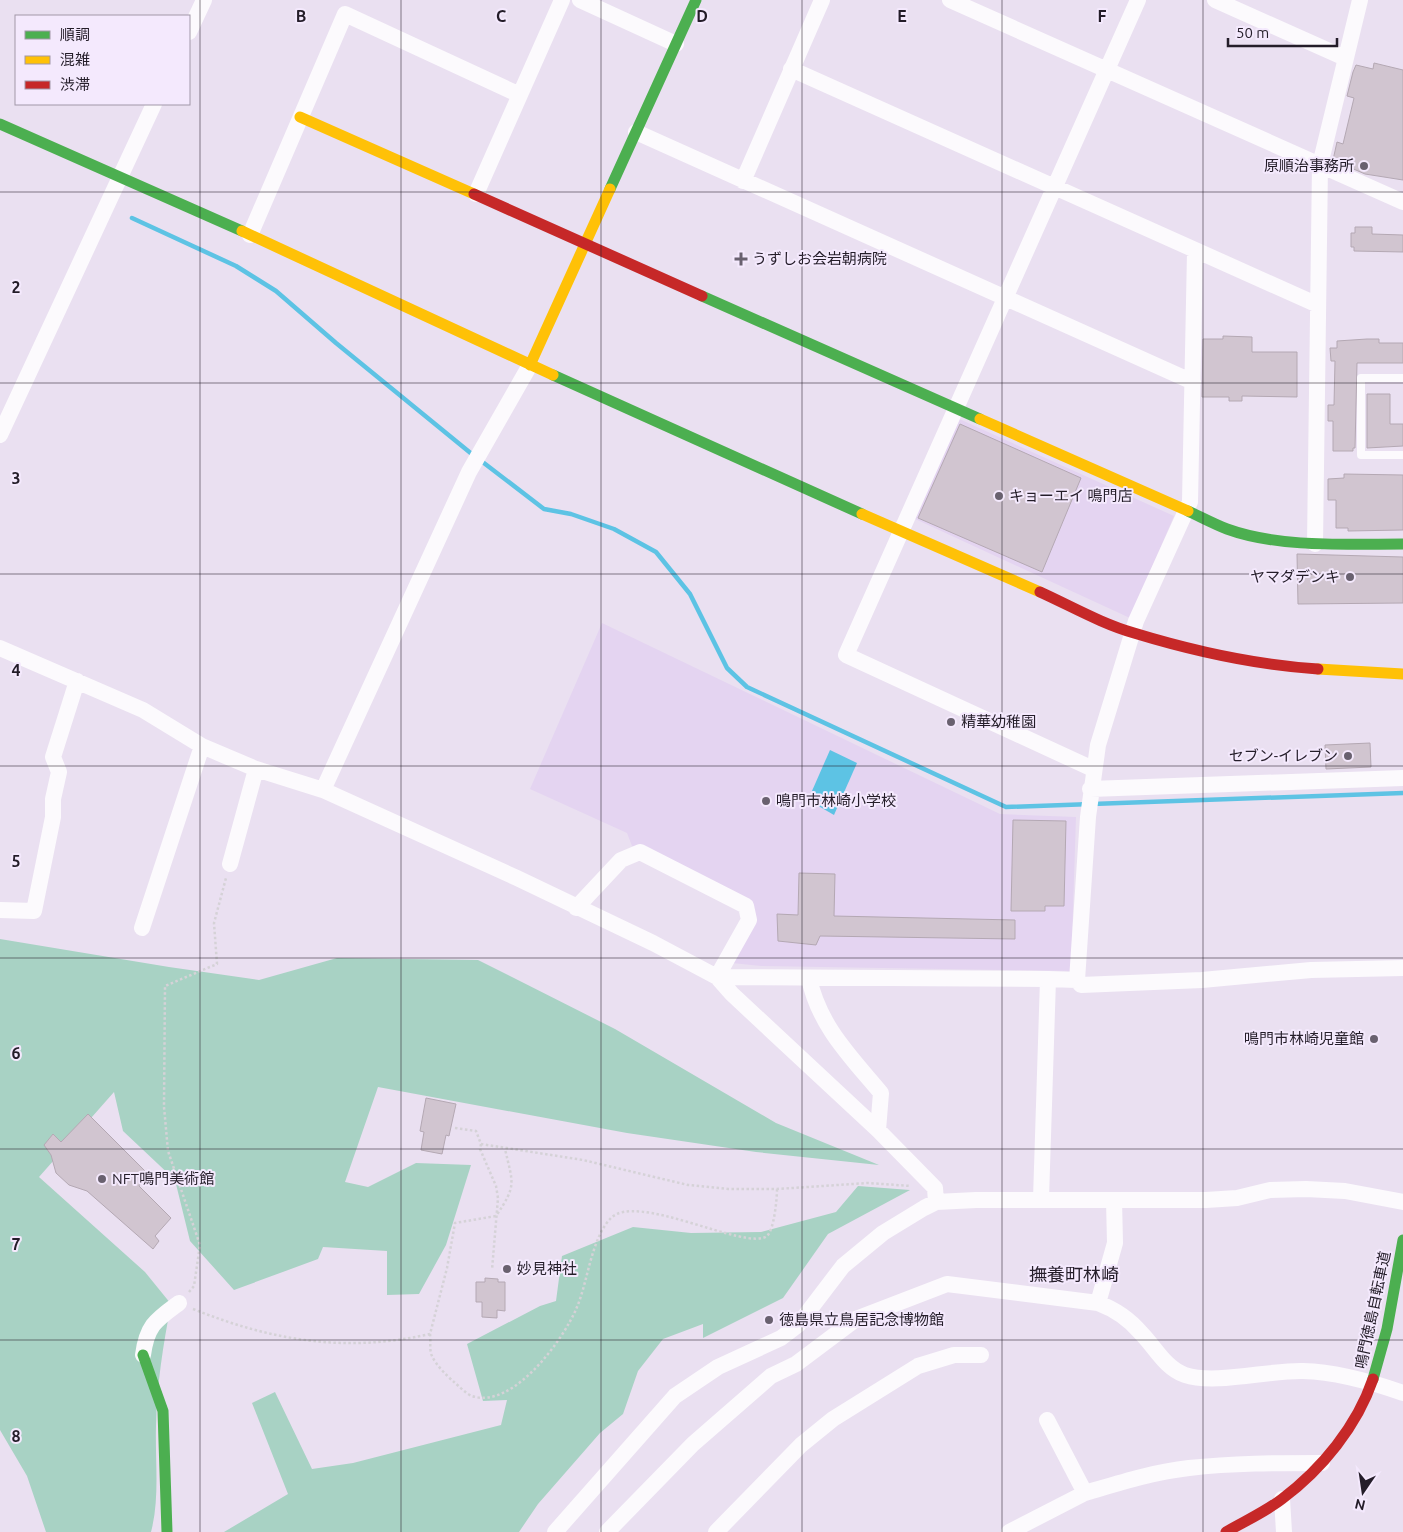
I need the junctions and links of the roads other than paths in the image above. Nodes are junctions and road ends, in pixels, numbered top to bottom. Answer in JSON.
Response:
{"nodes":[{"id":1,"x":204,"y":0,"type":"edge"},
{"id":2,"x":562,"y":0,"type":"edge"},
{"id":3,"x":580,"y":0,"type":"edge"},
{"id":4,"x":696,"y":0,"type":"edge"},
{"id":5,"x":822,"y":0,"type":"edge"},
{"id":6,"x":950,"y":0,"type":"edge"},
{"id":7,"x":1138,"y":0,"type":"edge"},
{"id":8,"x":1215,"y":0,"type":"edge"},
{"id":9,"x":1360,"y":0,"type":"edge"},
{"id":10,"x":348,"y":7,"type":"edge"},
{"id":11,"x":190,"y":30,"type":"edge"},
{"id":12,"x":676,"y":44,"type":"junction"},
{"id":13,"x":1345,"y":58,"type":"junction"},
{"id":14,"x":792,"y":69,"type":"junction"},
{"id":15,"x":1106,"y":70,"type":"junction"},
{"id":16,"x":520,"y":94,"type":"junction"},
{"id":17,"x":154,"y":105,"type":"edge"},
{"id":18,"x":300,"y":117,"type":"junction"},
{"id":19,"x":0,"y":124,"type":"edge"},
{"id":20,"x":636,"y":132,"type":"junction"},
{"id":21,"x":1320,"y":165,"type":"junction"},
{"id":22,"x":118,"y":176,"type":"junction"},
{"id":23,"x":743,"y":181,"type":"junction"},
{"id":24,"x":1053,"y":187,"type":"junction"},
{"id":25,"x":476,"y":194,"type":"junction"},
{"id":26,"x":1403,"y":202,"type":"edge"},
{"id":27,"x":250,"y":235,"type":"junction"},
{"id":28,"x":586,"y":242,"type":"junction"},
{"id":29,"x":1195,"y":252,"type":"junction"},
{"id":30,"x":1004,"y":298,"type":"junction"},
{"id":31,"x":1318,"y":305,"type":"junction"},
{"id":32,"x":530,"y":365,"type":"junction"},
{"id":33,"x":1403,"y":378,"type":"edge"},
{"id":34,"x":1193,"y":382,"type":"junction"},
{"id":35,"x":954,"y":408,"type":"junction"},
{"id":36,"x":0,"y":435,"type":"edge"},
{"id":37,"x":1403,"y":455,"type":"edge"},
{"id":38,"x":1187,"y":511,"type":"junction"},
{"id":39,"x":901,"y":532,"type":"junction"},
{"id":40,"x":1315,"y":544,"type":"junction"},
{"id":41,"x":1403,"y":544,"type":"edge"},
{"id":42,"x":1133,"y":632,"type":"junction"},
{"id":43,"x":0,"y":648,"type":"edge"},
{"id":44,"x":1403,"y":674,"type":"edge"},
{"id":45,"x":77,"y":681,"type":"junction"},
{"id":46,"x":202,"y":746,"type":"junction"},
{"id":47,"x":256,"y":769,"type":"junction"},
{"id":48,"x":1093,"y":769,"type":"junction"},
{"id":49,"x":1403,"y":778,"type":"edge"},
{"id":50,"x":323,"y":790,"type":"junction"},
{"id":51,"x":1090,"y":792,"type":"junction"},
{"id":52,"x":230,"y":864,"type":"road end"},
{"id":53,"x":576,"y":908,"type":"junction"},
{"id":54,"x":0,"y":910,"type":"edge"},
{"id":55,"x":142,"y":928,"type":"dead end"},
{"id":56,"x":1403,"y":968,"type":"edge"},
{"id":57,"x":717,"y":977,"type":"junction"},
{"id":58,"x":809,"y":978,"type":"junction"},
{"id":59,"x":1048,"y":979,"type":"junction"},
{"id":60,"x":1077,"y":980,"type":"junction"},
{"id":61,"x":878,"y":1130,"type":"junction"},
{"id":62,"x":935,"y":1195,"type":"junction"},
{"id":63,"x":1041,"y":1199,"type":"junction"},
{"id":64,"x":1114,"y":1200,"type":"junction"},
{"id":65,"x":1403,"y":1202,"type":"edge"},
{"id":66,"x":1403,"y":1240,"type":"edge"},
{"id":67,"x":179,"y":1303,"type":"road end"},
{"id":68,"x":1098,"y":1303,"type":"junction"},
{"id":69,"x":143,"y":1355,"type":"joint"},
{"id":70,"x":981,"y":1355,"type":"dead end"},
{"id":71,"x":1372,"y":1382,"type":"junction"},
{"id":72,"x":1403,"y":1393,"type":"edge"},
{"id":73,"x":1047,"y":1420,"type":"dead end"},
{"id":74,"x":1322,"y":1463,"type":"junction"},
{"id":75,"x":1085,"y":1493,"type":"junction"},
{"id":76,"x":1282,"y":1499,"type":"junction"},
{"id":77,"x":167,"y":1532,"type":"edge"},
{"id":78,"x":555,"y":1532,"type":"edge"},
{"id":79,"x":608,"y":1532,"type":"edge"},
{"id":80,"x":716,"y":1532,"type":"edge"},
{"id":81,"x":1009,"y":1532,"type":"edge"},
{"id":82,"x":1226,"y":1532,"type":"edge"},
{"id":83,"x":1284,"y":1532,"type":"edge"}],
"edges":[{"from":1,"to":11,"type":"street"},
{"from":2,"to":16,"type":"street"},
{"from":3,"to":12,"type":"street"},
{"from":4,"to":12,"type":"street"},
{"from":5,"to":14,"type":"street"},
{"from":6,"to":15,"type":"street"},
{"from":7,"to":15,"type":"street"},
{"from":8,"to":13,"type":"street"},
{"from":9,"to":13,"type":"street"},
{"from":10,"to":16,"type":"street"},
{"from":10,"to":18,"type":"street"},
{"from":12,"to":20,"type":"street"},
{"from":13,"to":21,"type":"street"},
{"from":14,"to":23,"type":"street"},
{"from":14,"to":24,"type":"street"},
{"from":15,"to":21,"type":"street"},
{"from":15,"to":24,"type":"street"},
{"from":16,"to":25,"type":"street"},
{"from":17,"to":22,"type":"street"},
{"from":18,"to":25,"type":"street"},
{"from":18,"to":27,"type":"street"},
{"from":19,"to":22,"type":"street"},
{"from":20,"to":23,"type":"street"},
{"from":20,"to":28,"type":"street"},
{"from":21,"to":26,"type":"street"},
{"from":21,"to":31,"type":"street"},
{"from":22,"to":27,"type":"street"},
{"from":22,"to":36,"type":"street"},
{"from":23,"to":30,"type":"street"},
{"from":24,"to":29,"type":"street"},
{"from":24,"to":30,"type":"street"},
{"from":25,"to":28,"type":"street"},
{"from":27,"to":32,"type":"street"},
{"from":28,"to":32,"type":"street"},
{"from":28,"to":35,"type":"street"},
{"from":29,"to":31,"type":"street"},
{"from":29,"to":34,"type":"street"},
{"from":30,"to":34,"type":"street"},
{"from":30,"to":35,"type":"street"},
{"from":31,"to":40,"type":"street"},
{"from":32,"to":39,"type":"street"},
{"from":32,"to":50,"type":"street"},
{"from":33,"to":37,"type":"lane"},
{"from":34,"to":38,"type":"street"},
{"from":35,"to":38,"type":"street"},
{"from":35,"to":39,"type":"street"},
{"from":38,"to":40,"type":"street"},
{"from":38,"to":42,"type":"street"},
{"from":39,"to":42,"type":"street"},
{"from":39,"to":48,"type":"street"},
{"from":40,"to":41,"type":"street"},
{"from":42,"to":44,"type":"street"},
{"from":42,"to":48,"type":"street"},
{"from":43,"to":45,"type":"street"},
{"from":45,"to":46,"type":"street"},
{"from":45,"to":54,"type":"street"},
{"from":46,"to":47,"type":"street"},
{"from":46,"to":55,"type":"street"},
{"from":47,"to":50,"type":"street"},
{"from":47,"to":52,"type":"street"},
{"from":48,"to":51,"type":"street"},
{"from":49,"to":51,"type":"street"},
{"from":50,"to":53,"type":"street"},
{"from":51,"to":60,"type":"street"},
{"from":53,"to":57,"type":"street"},
{"from":53,"to":57,"type":"street"},
{"from":56,"to":60,"type":"street"},
{"from":57,"to":58,"type":"street"},
{"from":57,"to":61,"type":"street"},
{"from":58,"to":59,"type":"street"},
{"from":58,"to":61,"type":"street"},
{"from":59,"to":60,"type":"street"},
{"from":59,"to":63,"type":"street"},
{"from":61,"to":62,"type":"street"},
{"from":62,"to":63,"type":"street"},
{"from":62,"to":78,"type":"street"},
{"from":63,"to":64,"type":"street"},
{"from":64,"to":65,"type":"street"},
{"from":64,"to":68,"type":"street"},
{"from":66,"to":71,"type":"street","name":"鳴門徳島自転車道"},
{"from":67,"to":69,"type":"street"},
{"from":68,"to":71,"type":"street"},
{"from":68,"to":79,"type":"street"},
{"from":69,"to":77,"type":"street"},
{"from":70,"to":80,"type":"street"},
{"from":71,"to":72,"type":"street"},
{"from":71,"to":74,"type":"street","name":"鳴門徳島自転車道"},
{"from":73,"to":75,"type":"street"},
{"from":74,"to":75,"type":"street"},
{"from":74,"to":76,"type":"street","name":"鳴門徳島自転車道"},
{"from":75,"to":81,"type":"street"},
{"from":76,"to":82,"type":"street","name":"鳴門徳島自転車道"},
{"from":76,"to":83,"type":"street"}]}
